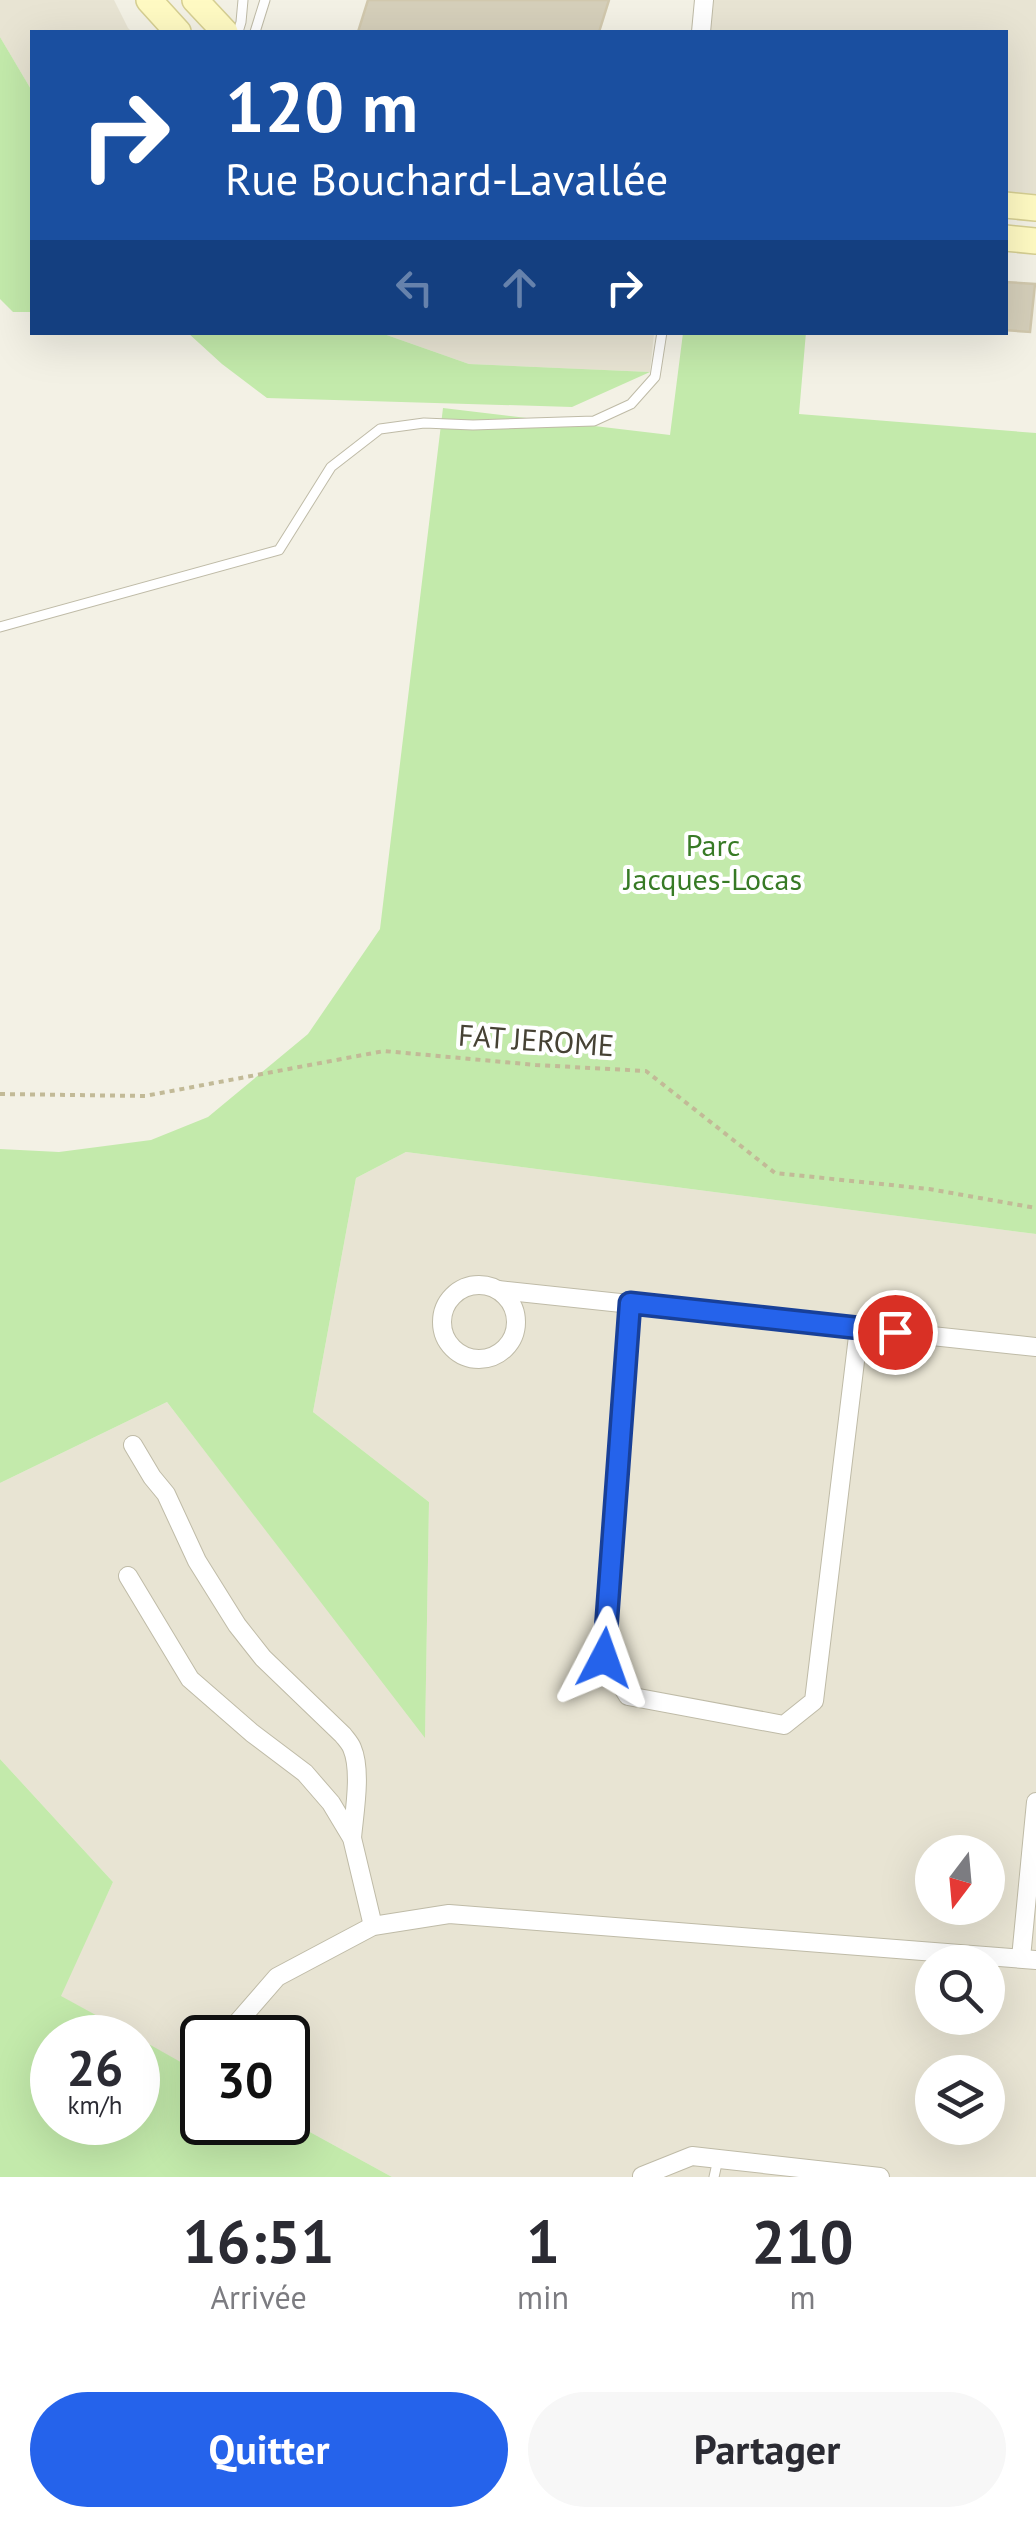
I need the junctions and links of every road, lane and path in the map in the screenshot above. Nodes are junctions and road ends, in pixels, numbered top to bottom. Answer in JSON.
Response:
{"nodes":[{"id":1,"x":149,"y":0,"type":"edge"},
{"id":2,"x":195,"y":0,"type":"edge"},
{"id":3,"x":243,"y":0,"type":"edge"},
{"id":4,"x":704,"y":0,"type":"edge"},
{"id":5,"x":264,"y":1,"type":"edge"},
{"id":6,"x":176,"y":30,"type":"edge"},
{"id":7,"x":223,"y":30,"type":"edge"},
{"id":8,"x":239,"y":30,"type":"edge"},
{"id":9,"x":256,"y":30,"type":"edge"},
{"id":10,"x":701,"y":30,"type":"edge"},
{"id":11,"x":1008,"y":205,"type":"edge"},
{"id":12,"x":1036,"y":208,"type":"edge"},
{"id":13,"x":1008,"y":238,"type":"edge"},
{"id":14,"x":1036,"y":241,"type":"edge"},
{"id":15,"x":662,"y":335,"type":"edge"},
{"id":16,"x":0,"y":628,"type":"edge"},
{"id":17,"x":0,"y":1094,"type":"edge"},
{"id":18,"x":1036,"y":1208,"type":"edge"},
{"id":19,"x":498,"y":1290,"type":"junction"},
{"id":20,"x":630,"y":1303,"type":"junction"},
{"id":21,"x":859,"y":1328,"type":"junction"},
{"id":22,"x":1036,"y":1347,"type":"edge"},
{"id":23,"x":133,"y":1444,"type":"dead end"},
{"id":24,"x":128,"y":1576,"type":"dead end"},
{"id":25,"x":1036,"y":1802,"type":"edge"},
{"id":26,"x":352,"y":1838,"type":"junction"},
{"id":27,"x":373,"y":1926,"type":"junction"},
{"id":28,"x":1028,"y":1959,"type":"edge"},
{"id":29,"x":244,"y":2015,"type":"edge"},
{"id":30,"x":716,"y":2168,"type":"edge"},
{"id":31,"x":642,"y":2177,"type":"edge"},
{"id":32,"x":880,"y":2177,"type":"edge"}],
"edges":[{"from":1,"to":6,"type":"street"},
{"from":2,"to":7,"type":"street"},
{"from":3,"to":8,"type":"lane"},
{"from":4,"to":10,"type":"street"},
{"from":5,"to":9,"type":"lane"},
{"from":11,"to":12,"type":"street"},
{"from":13,"to":14,"type":"street"},
{"from":15,"to":16,"type":"lane"},
{"from":17,"to":18,"type":"path","name":"FAT JEROME"},
{"from":19,"to":19,"type":"street"},
{"from":19,"to":20,"type":"street"},
{"from":20,"to":21,"type":"street"},
{"from":20,"to":21,"type":"street"},
{"from":21,"to":22,"type":"street"},
{"from":23,"to":26,"type":"street"},
{"from":24,"to":26,"type":"street"},
{"from":25,"to":28,"type":"street"},
{"from":26,"to":27,"type":"street"},
{"from":27,"to":28,"type":"street"},
{"from":27,"to":29,"type":"street"},
{"from":30,"to":31,"type":"street"},
{"from":30,"to":32,"type":"street"}]}
